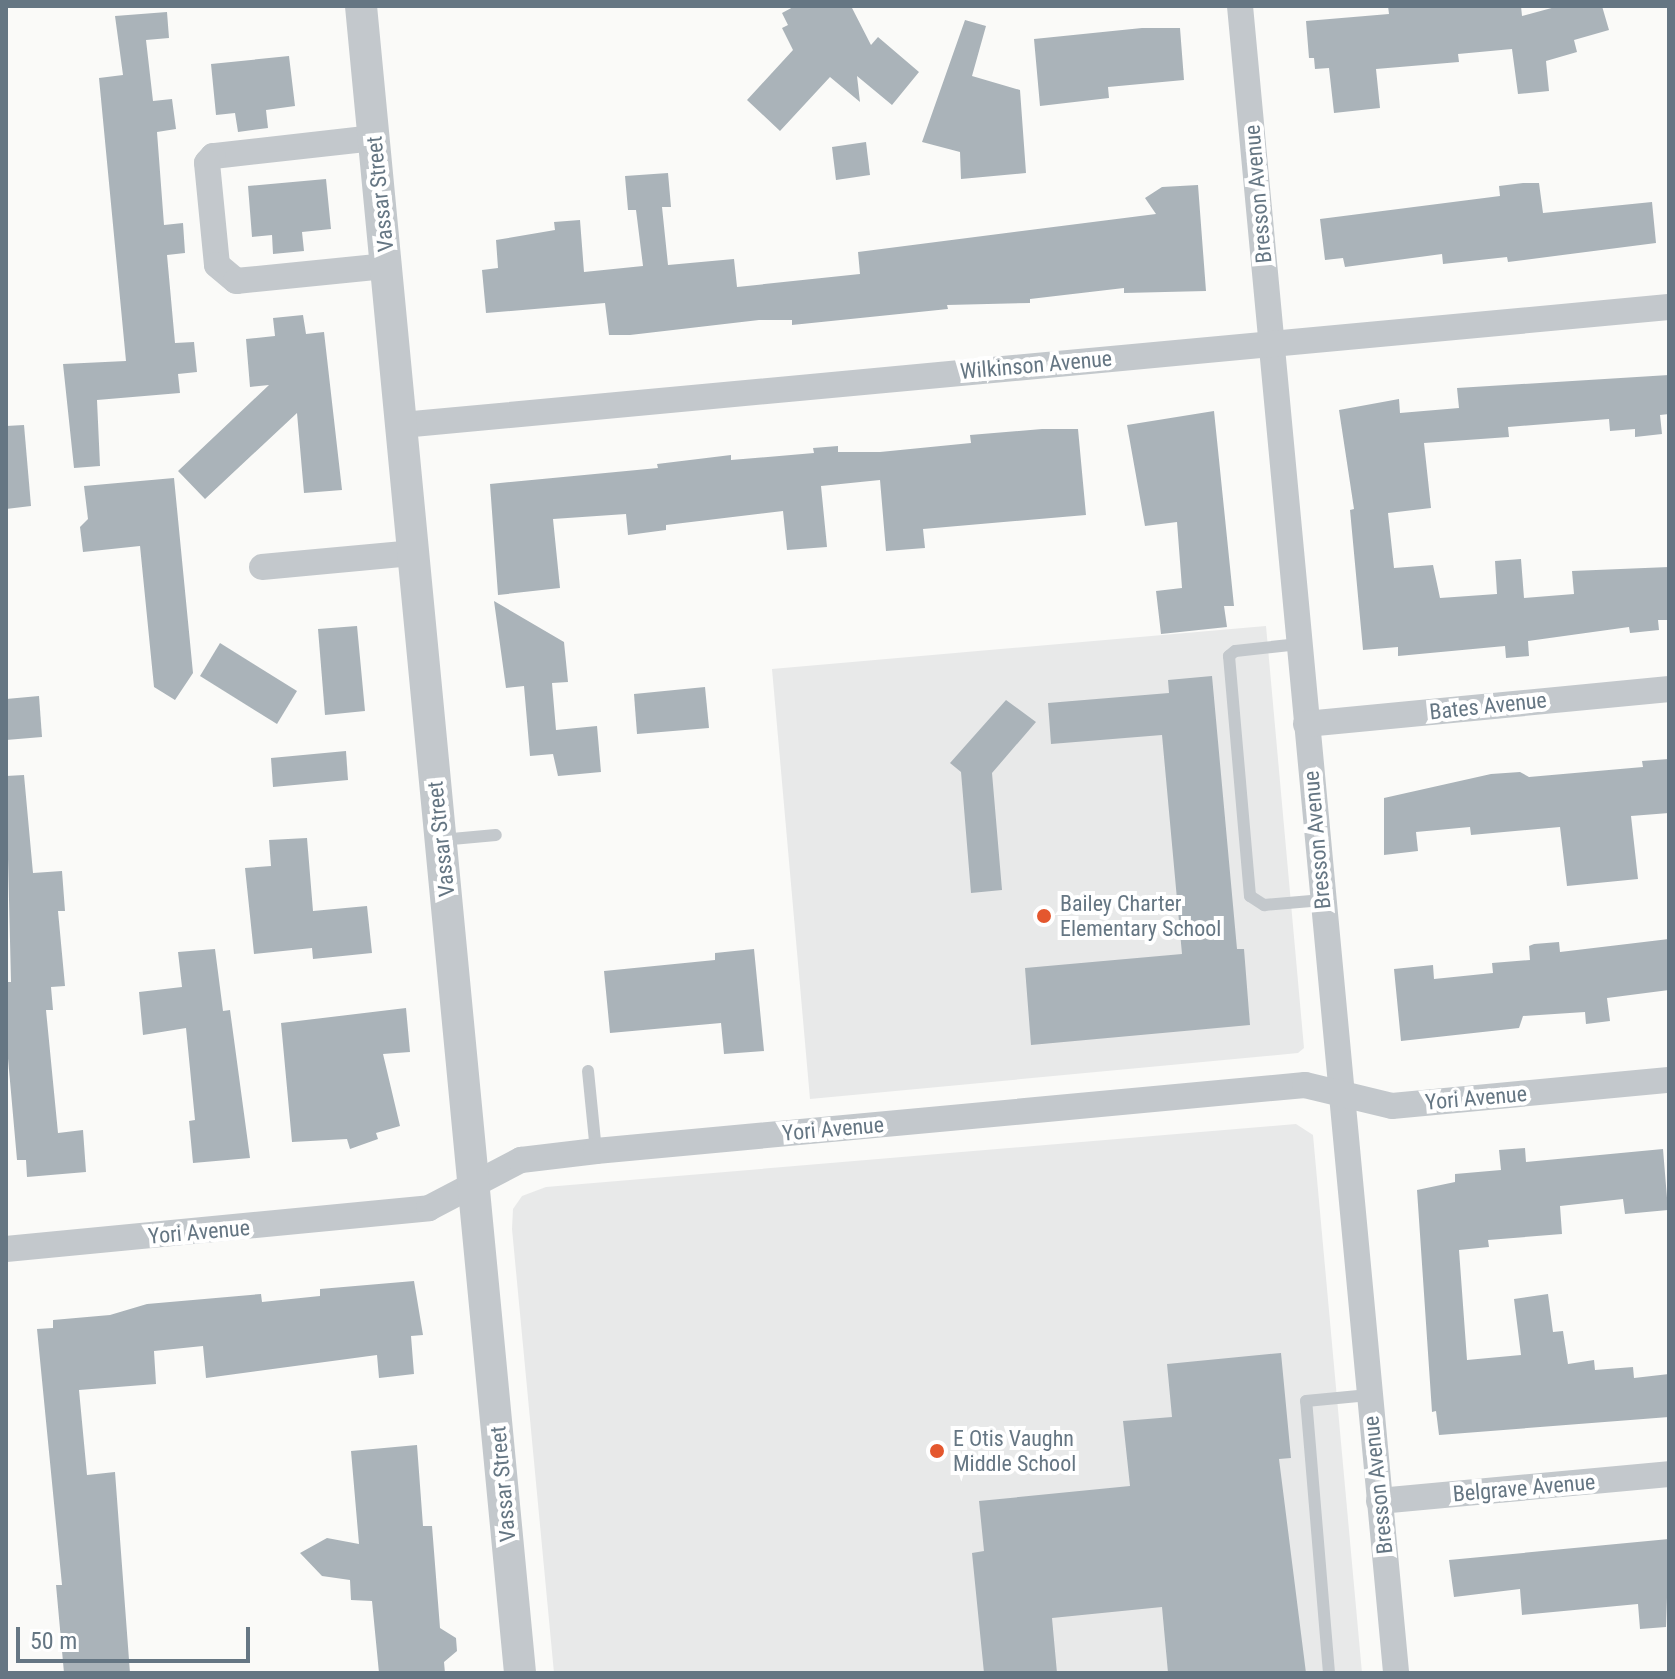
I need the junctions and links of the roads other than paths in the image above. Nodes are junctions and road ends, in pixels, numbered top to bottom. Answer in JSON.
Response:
{"nodes":[{"id":1,"x":361,"y":6,"type":"edge"},
{"id":2,"x":1240,"y":6,"type":"edge"},
{"id":3,"x":374,"y":138,"type":"junction"},
{"id":4,"x":387,"y":266,"type":"junction"},
{"id":5,"x":1669,"y":307,"type":"edge"},
{"id":6,"x":1272,"y":343,"type":"junction"},
{"id":7,"x":402,"y":425,"type":"junction"},
{"id":8,"x":414,"y":553,"type":"junction"},
{"id":9,"x":262,"y":567,"type":"dead end"},
{"id":10,"x":1299,"y":644,"type":"junction"},
{"id":11,"x":1669,"y":689,"type":"edge"},
{"id":12,"x":1306,"y":724,"type":"junction"},
{"id":13,"x":496,"y":835,"type":"dead end"},
{"id":14,"x":441,"y":840,"type":"junction"},
{"id":15,"x":1323,"y":900,"type":"junction"},
{"id":16,"x":588,"y":1071,"type":"dead end"},
{"id":17,"x":1669,"y":1080,"type":"edge"},
{"id":18,"x":1341,"y":1094,"type":"junction"},
{"id":19,"x":596,"y":1151,"type":"junction"},
{"id":20,"x":475,"y":1182,"type":"junction"},
{"id":21,"x":6,"y":1249,"type":"edge"},
{"id":22,"x":1369,"y":1395,"type":"junction"},
{"id":23,"x":1669,"y":1474,"type":"edge"},
{"id":24,"x":1379,"y":1501,"type":"junction"},
{"id":25,"x":520,"y":1673,"type":"edge"},
{"id":26,"x":1329,"y":1673,"type":"edge"},
{"id":27,"x":1396,"y":1673,"type":"edge"}],
"edges":[{"from":1,"to":3,"type":"street","name":"Vassar Street"},
{"from":2,"to":6,"type":"street","name":"Bresson Avenue"},
{"from":3,"to":4,"type":"street","name":"Vassar Street"},
{"from":3,"to":4,"type":"street"},
{"from":4,"to":7,"type":"street","name":"Vassar Street"},
{"from":5,"to":6,"type":"street","name":"Wilkinson Avenue"},
{"from":6,"to":7,"type":"street","name":"Wilkinson Avenue"},
{"from":6,"to":10,"type":"street","name":"Bresson Avenue"},
{"from":7,"to":8,"type":"street","name":"Vassar Street"},
{"from":8,"to":9,"type":"street"},
{"from":8,"to":14,"type":"street","name":"Vassar Street"},
{"from":10,"to":12,"type":"street","name":"Bresson Avenue"},
{"from":10,"to":15,"type":"lane"},
{"from":11,"to":12,"type":"street","name":"Bates Avenue"},
{"from":12,"to":15,"type":"street","name":"Bresson Avenue"},
{"from":13,"to":14,"type":"lane"},
{"from":14,"to":20,"type":"street","name":"Vassar Street"},
{"from":15,"to":18,"type":"street","name":"Bresson Avenue"},
{"from":16,"to":19,"type":"lane"},
{"from":17,"to":18,"type":"street","name":"Yori Avenue"},
{"from":18,"to":19,"type":"street","name":"Yori Avenue"},
{"from":18,"to":22,"type":"street","name":"Bresson Avenue"},
{"from":19,"to":20,"type":"street","name":"Yori Avenue"},
{"from":20,"to":21,"type":"street","name":"Yori Avenue"},
{"from":20,"to":25,"type":"street","name":"Vassar Street"},
{"from":22,"to":24,"type":"street","name":"Bresson Avenue"},
{"from":22,"to":26,"type":"lane"},
{"from":23,"to":24,"type":"street","name":"Belgrave Avenue"},
{"from":24,"to":27,"type":"street","name":"Bresson Avenue"}]}
